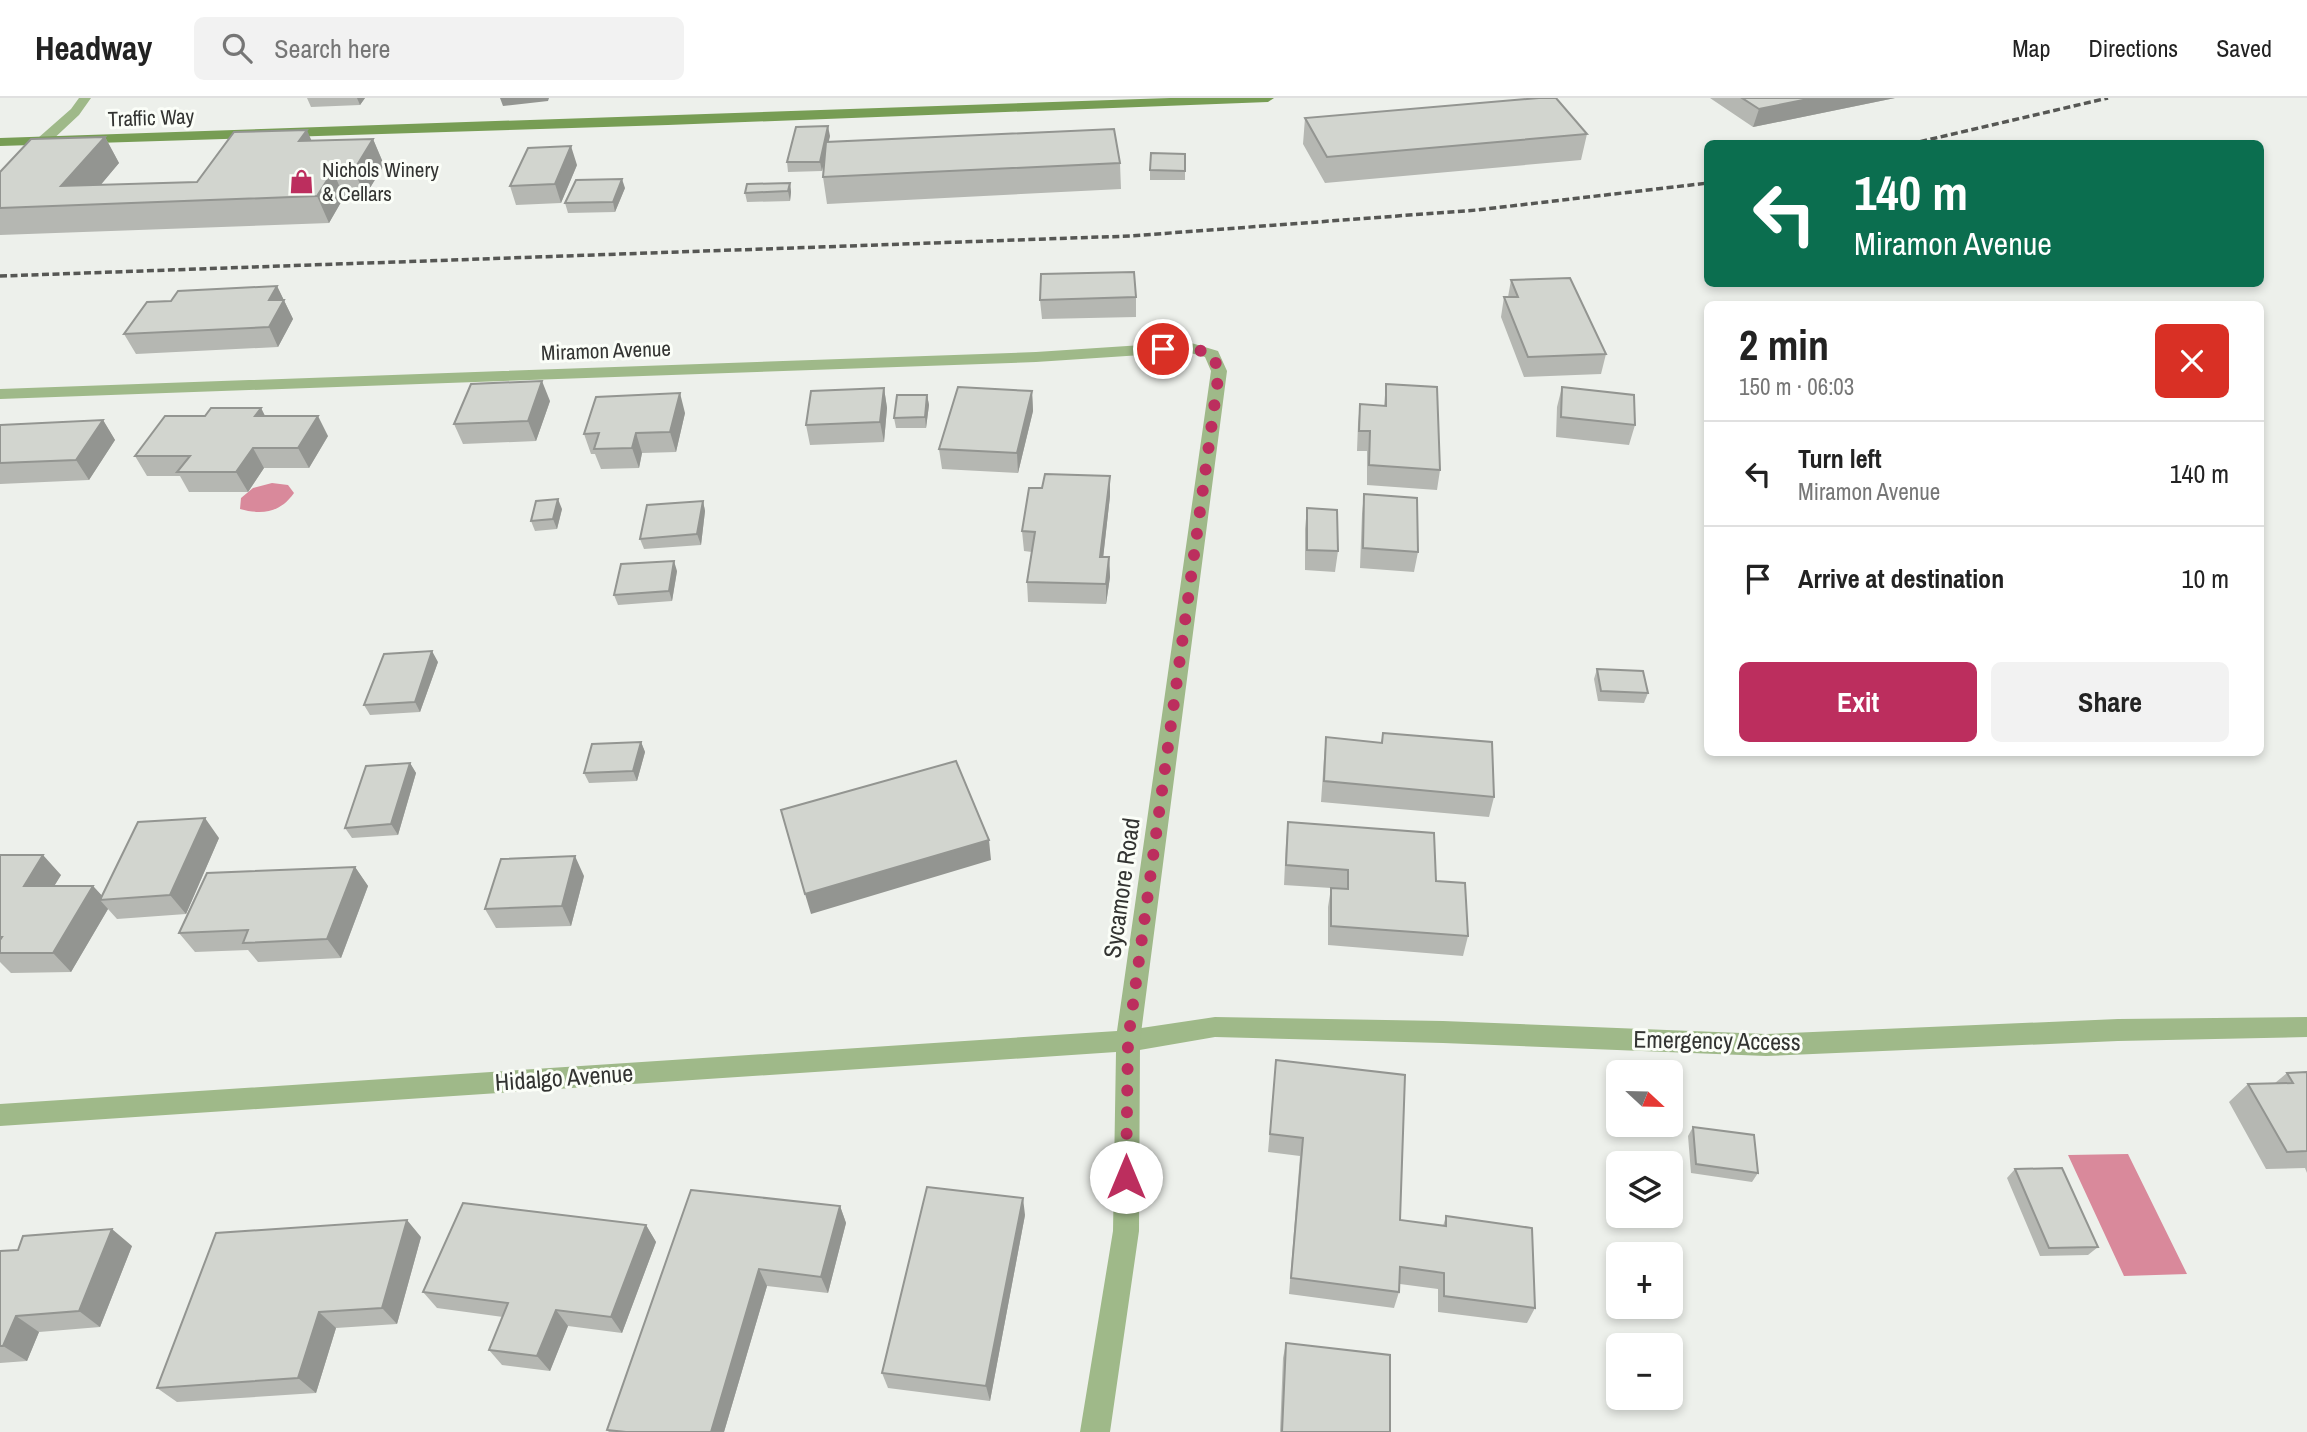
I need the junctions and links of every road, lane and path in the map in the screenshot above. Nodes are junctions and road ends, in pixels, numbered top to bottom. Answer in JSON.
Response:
{"nodes":[{"id":1,"x":85,"y":98,"type":"edge"},
{"id":2,"x":1268,"y":98,"type":"edge"},
{"id":3,"x":1247,"y":99,"type":"edge"},
{"id":4,"x":44,"y":141,"type":"junction"},
{"id":5,"x":0,"y":142,"type":"edge"},
{"id":6,"x":1212,"y":354,"type":"joint"},
{"id":7,"x":0,"y":394,"type":"edge"},
{"id":8,"x":2307,"y":1027,"type":"edge"},
{"id":9,"x":1128,"y":1041,"type":"junction"},
{"id":10,"x":0,"y":1115,"type":"edge"},
{"id":11,"x":1095,"y":1432,"type":"edge"}],
"edges":[{"from":1,"to":4,"type":"street"},
{"from":2,"to":3,"type":"street","name":"Traffic Way"},
{"from":3,"to":4,"type":"street","name":"Traffic Way"},
{"from":4,"to":5,"type":"street","name":"Traffic Way"},
{"from":6,"to":7,"type":"street","name":"Miramon Avenue"},
{"from":6,"to":9,"type":"street","name":"Sycamore Road"},
{"from":8,"to":9,"type":"street","name":"Emergency Access"},
{"from":9,"to":10,"type":"street","name":"Hidalgo Avenue"},
{"from":9,"to":11,"type":"street","name":"Sycamore Road"}]}
